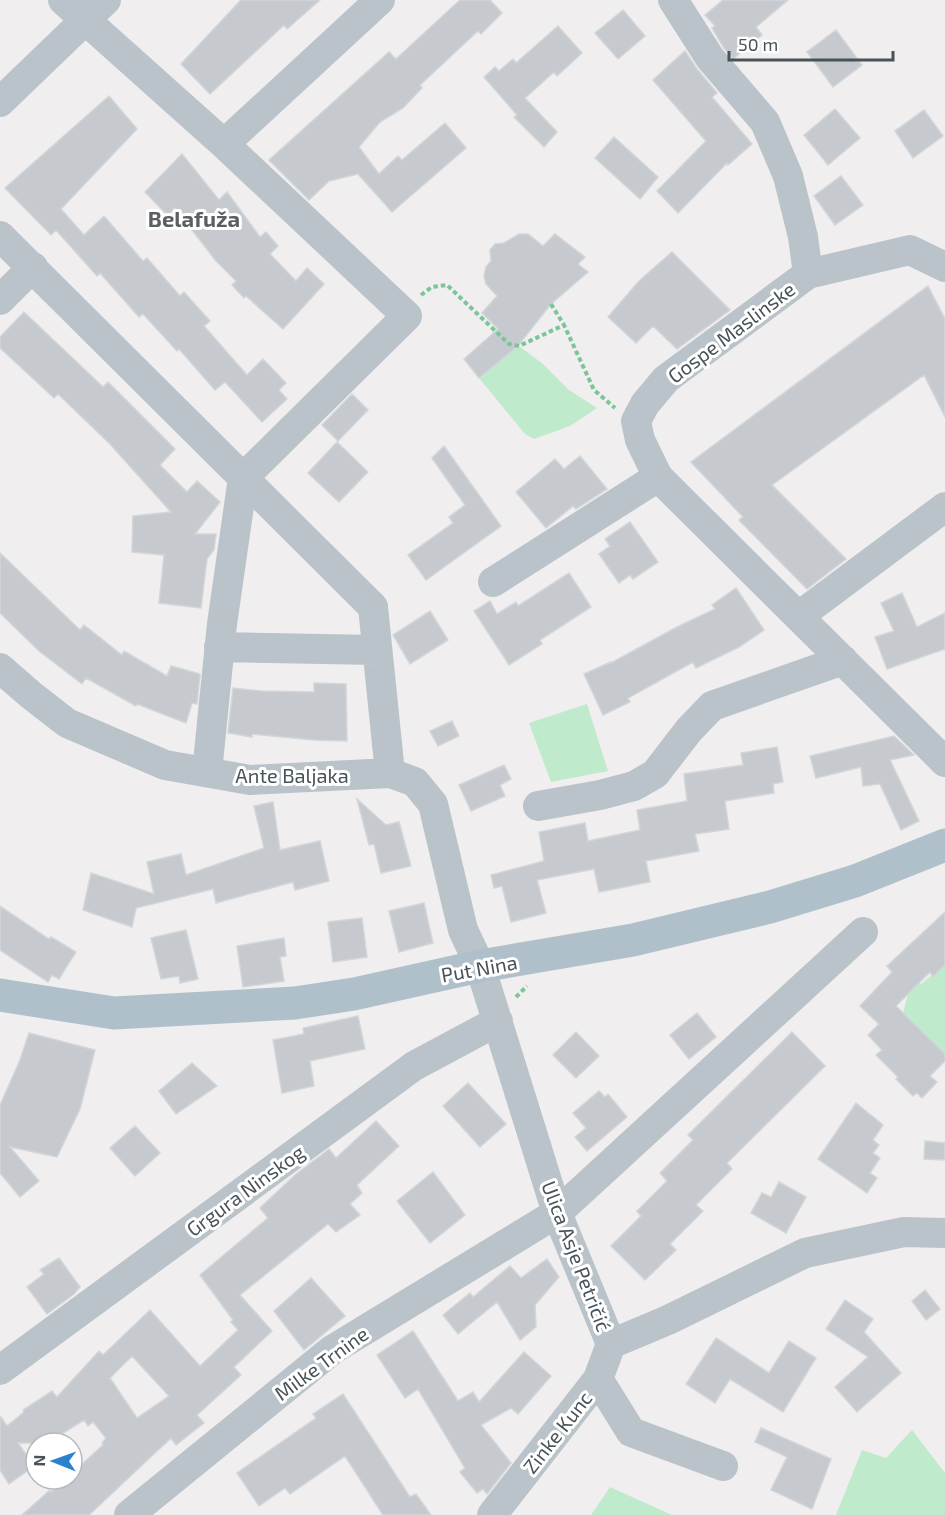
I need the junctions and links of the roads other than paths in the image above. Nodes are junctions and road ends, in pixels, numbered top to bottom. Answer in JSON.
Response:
{"nodes":[{"id":1,"x":63,"y":0,"type":"edge"},
{"id":2,"x":106,"y":0,"type":"edge"},
{"id":3,"x":380,"y":0,"type":"edge"},
{"id":4,"x":673,"y":0,"type":"edge"},
{"id":5,"x":84,"y":21,"type":"junction"},
{"id":6,"x":0,"y":102,"type":"edge"},
{"id":7,"x":224,"y":144,"type":"junction"},
{"id":8,"x":0,"y":236,"type":"edge"},
{"id":9,"x":33,"y":267,"type":"junction"},
{"id":10,"x":945,"y":267,"type":"edge"},
{"id":11,"x":808,"y":274,"type":"junction"},
{"id":12,"x":0,"y":300,"type":"edge"},
{"id":13,"x":658,"y":477,"type":"junction"},
{"id":14,"x":243,"y":478,"type":"junction"},
{"id":15,"x":945,"y":507,"type":"edge"},
{"id":16,"x":493,"y":582,"type":"dead end"},
{"id":17,"x":799,"y":616,"type":"junction"},
{"id":18,"x":219,"y":647,"type":"junction"},
{"id":19,"x":377,"y":650,"type":"junction"},
{"id":20,"x":843,"y":660,"type":"junction"},
{"id":21,"x":0,"y":668,"type":"edge"},
{"id":22,"x":945,"y":762,"type":"edge"},
{"id":23,"x":207,"y":772,"type":"junction"},
{"id":24,"x":390,"y":773,"type":"junction"},
{"id":25,"x":538,"y":806,"type":"dead end"},
{"id":26,"x":945,"y":845,"type":"edge"},
{"id":27,"x":863,"y":932,"type":"dead end"},
{"id":28,"x":480,"y":966,"type":"junction"},
{"id":29,"x":0,"y":995,"type":"edge"},
{"id":30,"x":498,"y":1021,"type":"junction"},
{"id":31,"x":557,"y":1213,"type":"junction"},
{"id":32,"x":945,"y":1233,"type":"edge"},
{"id":33,"x":611,"y":1344,"type":"junction"},
{"id":34,"x":0,"y":1370,"type":"edge"},
{"id":35,"x":598,"y":1379,"type":"junction"},
{"id":36,"x":723,"y":1466,"type":"dead end"},
{"id":37,"x":129,"y":1515,"type":"edge"},
{"id":38,"x":492,"y":1515,"type":"edge"}],
"edges":[{"from":1,"to":5,"type":"street"},
{"from":2,"to":5,"type":"street"},
{"from":3,"to":7,"type":"street"},
{"from":4,"to":11,"type":"street","name":"Gospe Maslinske"},
{"from":5,"to":6,"type":"street"},
{"from":5,"to":7,"type":"street"},
{"from":7,"to":14,"type":"street"},
{"from":8,"to":9,"type":"street"},
{"from":9,"to":12,"type":"street"},
{"from":9,"to":14,"type":"street"},
{"from":10,"to":11,"type":"street"},
{"from":11,"to":13,"type":"street","name":"Gospe Maslinske"},
{"from":13,"to":16,"type":"street"},
{"from":13,"to":17,"type":"street"},
{"from":14,"to":18,"type":"street"},
{"from":14,"to":19,"type":"street"},
{"from":15,"to":17,"type":"street"},
{"from":17,"to":20,"type":"street"},
{"from":18,"to":19,"type":"street"},
{"from":18,"to":23,"type":"street"},
{"from":19,"to":24,"type":"street"},
{"from":20,"to":22,"type":"street"},
{"from":20,"to":25,"type":"street"},
{"from":21,"to":23,"type":"street","name":"Ante Baljaka"},
{"from":23,"to":24,"type":"street","name":"Ante Baljaka"},
{"from":24,"to":28,"type":"street","name":"Ante Baljaka"},
{"from":26,"to":28,"type":"main road","name":"Put Nina"},
{"from":27,"to":31,"type":"street","name":"Milke Trnine"},
{"from":28,"to":29,"type":"main road","name":"Put Nina"},
{"from":28,"to":30,"type":"street","name":"Ulica Asje Petričić"},
{"from":30,"to":31,"type":"street","name":"Ulica Asje Petričić"},
{"from":30,"to":34,"type":"street","name":"Grgura Ninskog"},
{"from":31,"to":33,"type":"street","name":"Ulica Asje Petričić"},
{"from":31,"to":37,"type":"street","name":"Milke Trnine"},
{"from":32,"to":33,"type":"street","name":"Ulica Asje Petričić"},
{"from":33,"to":35,"type":"street","name":"Zinke Kunc"},
{"from":35,"to":36,"type":"street"},
{"from":35,"to":38,"type":"street","name":"Zinke Kunc"}]}
